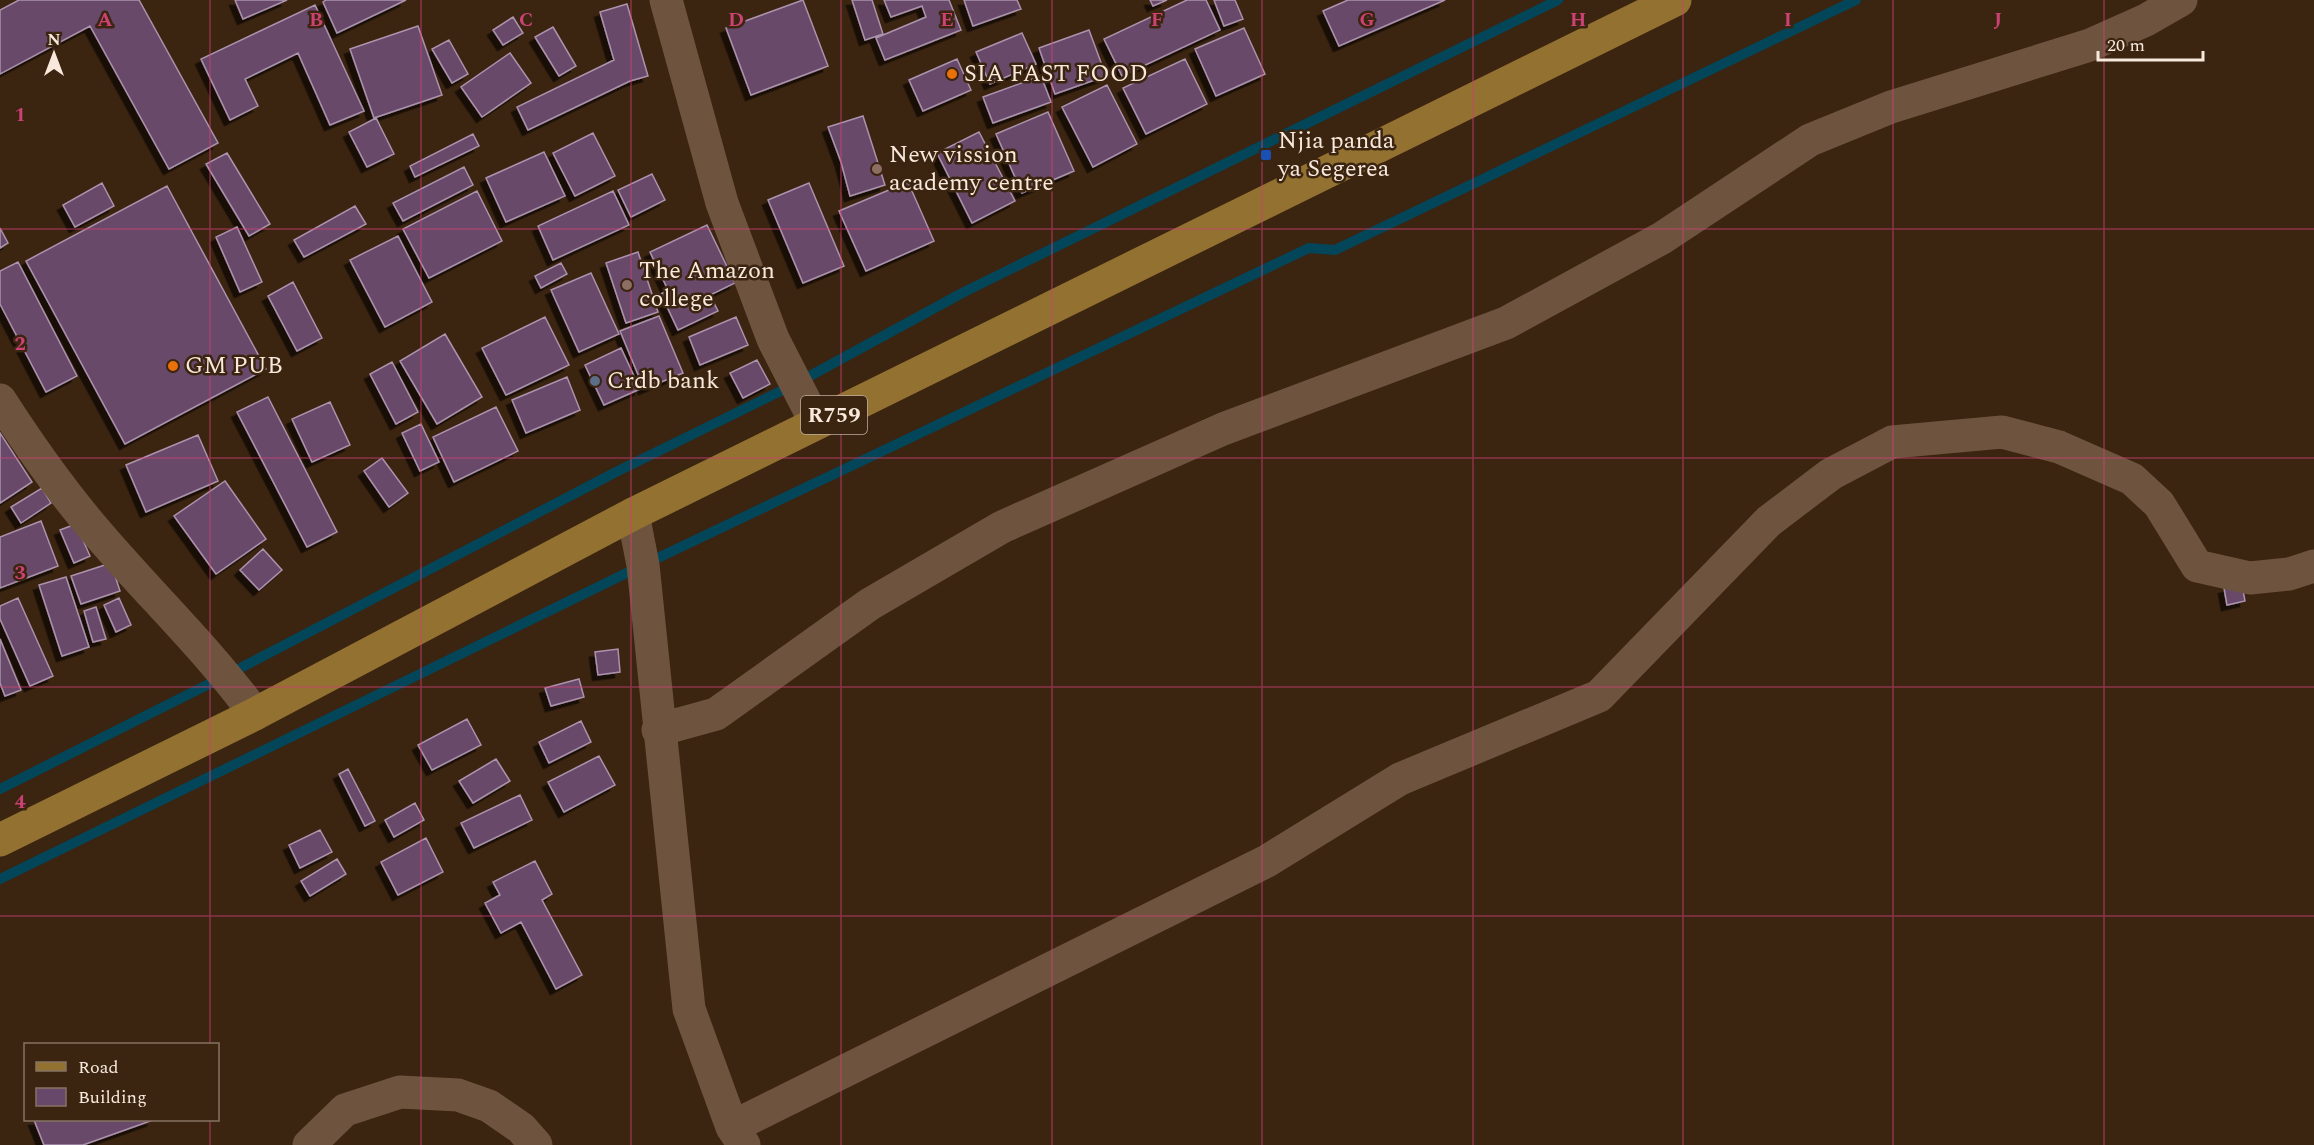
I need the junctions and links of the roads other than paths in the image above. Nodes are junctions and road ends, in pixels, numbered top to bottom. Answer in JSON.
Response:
{"nodes":[{"id":1,"x":666,"y":0,"type":"edge"},
{"id":2,"x":2181,"y":0,"type":"edge"},
{"id":3,"x":1659,"y":3,"type":"edge"},
{"id":4,"x":0,"y":400,"type":"edge"},
{"id":5,"x":816,"y":423,"type":"junction"},
{"id":6,"x":633,"y":514,"type":"junction"},
{"id":7,"x":2314,"y":566,"type":"edge"},
{"id":8,"x":255,"y":714,"type":"junction"},
{"id":9,"x":658,"y":730,"type":"junction"},
{"id":10,"x":0,"y":840,"type":"edge"},
{"id":11,"x":738,"y":1136,"type":"edge"},
{"id":12,"x":309,"y":1145,"type":"edge"},
{"id":13,"x":536,"y":1145,"type":"edge"}],
"edges":[{"from":1,"to":5,"type":"street"},
{"from":2,"to":9,"type":"street"},
{"from":3,"to":5,"type":"main road","number":"R759"},
{"from":4,"to":8,"type":"street"},
{"from":5,"to":6,"type":"main road","number":"R759"},
{"from":6,"to":8,"type":"main road","number":"R759"},
{"from":6,"to":9,"type":"street"},
{"from":7,"to":11,"type":"street"},
{"from":8,"to":10,"type":"main road","number":"R759"},
{"from":9,"to":11,"type":"street"},
{"from":12,"to":13,"type":"street"}]}
